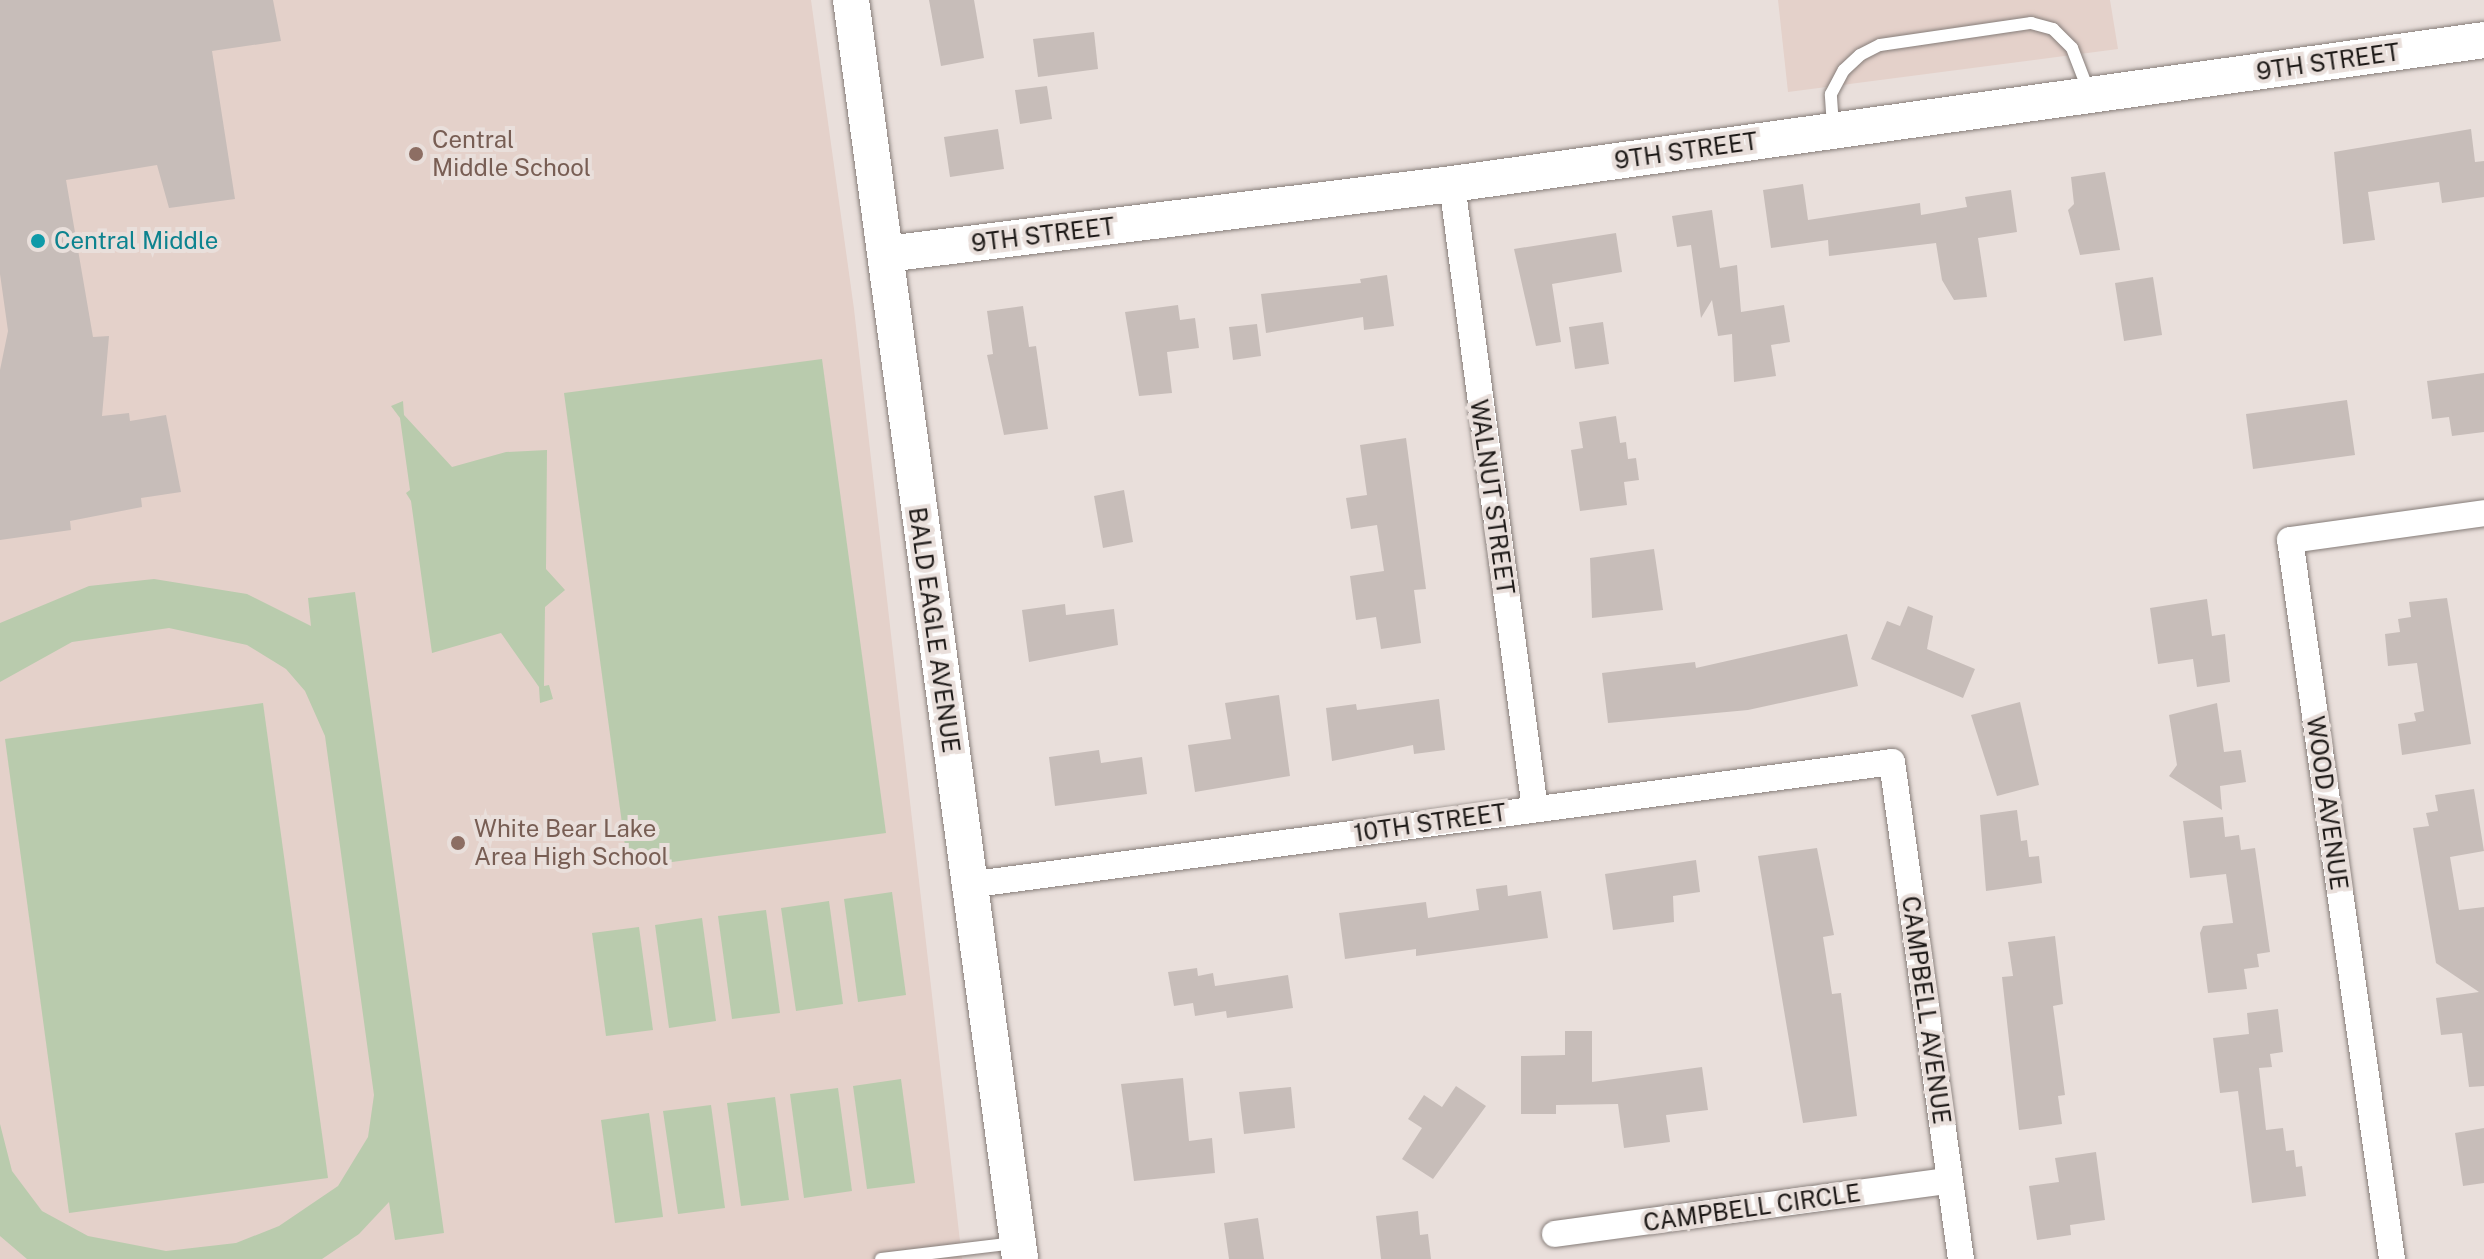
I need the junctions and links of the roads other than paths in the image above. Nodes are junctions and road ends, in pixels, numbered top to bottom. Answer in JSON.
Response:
{"nodes":[{"id":1,"x":851,"y":0,"type":"edge"},
{"id":2,"x":2484,"y":40,"type":"edge"},
{"id":3,"x":2090,"y":95,"type":"junction"},
{"id":4,"x":1834,"y":130,"type":"junction"},
{"id":5,"x":1452,"y":184,"type":"junction"},
{"id":6,"x":887,"y":254,"type":"junction"},
{"id":7,"x":2484,"y":513,"type":"edge"},
{"id":8,"x":1892,"y":762,"type":"joint"},
{"id":9,"x":1535,"y":809,"type":"junction"},
{"id":10,"x":968,"y":885,"type":"junction"},
{"id":11,"x":1949,"y":1181,"type":"junction"},
{"id":12,"x":1555,"y":1234,"type":"dead end"},
{"id":13,"x":1019,"y":1251,"type":"edge"},
{"id":14,"x":881,"y":1259,"type":"edge"},
{"id":15,"x":1961,"y":1259,"type":"edge"},
{"id":16,"x":2392,"y":1259,"type":"edge"}],
"edges":[{"from":1,"to":6,"type":"street","name":"BALD EAGLE AVENUE"},
{"from":2,"to":3,"type":"street","name":"9TH STREET"},
{"from":3,"to":4,"type":"street","name":"9TH STREET"},
{"from":3,"to":4,"type":"lane"},
{"from":4,"to":5,"type":"street","name":"9TH STREET"},
{"from":5,"to":6,"type":"street","name":"9TH STREET"},
{"from":5,"to":9,"type":"street","name":"WALNUT STREET"},
{"from":6,"to":10,"type":"street","name":"BALD EAGLE AVENUE"},
{"from":7,"to":16,"type":"street","name":"WOOD AVENUE"},
{"from":8,"to":9,"type":"street","name":"10TH STREET"},
{"from":8,"to":11,"type":"street","name":"CAMPBELL AVENUE"},
{"from":9,"to":10,"type":"street","name":"10TH STREET"},
{"from":10,"to":13,"type":"street","name":"BALD EAGLE AVENUE"},
{"from":11,"to":12,"type":"street","name":"CAMPBELL CIRCLE"},
{"from":11,"to":15,"type":"street","name":"CAMPBELL AVENUE"},
{"from":13,"to":14,"type":"lane"}]}
